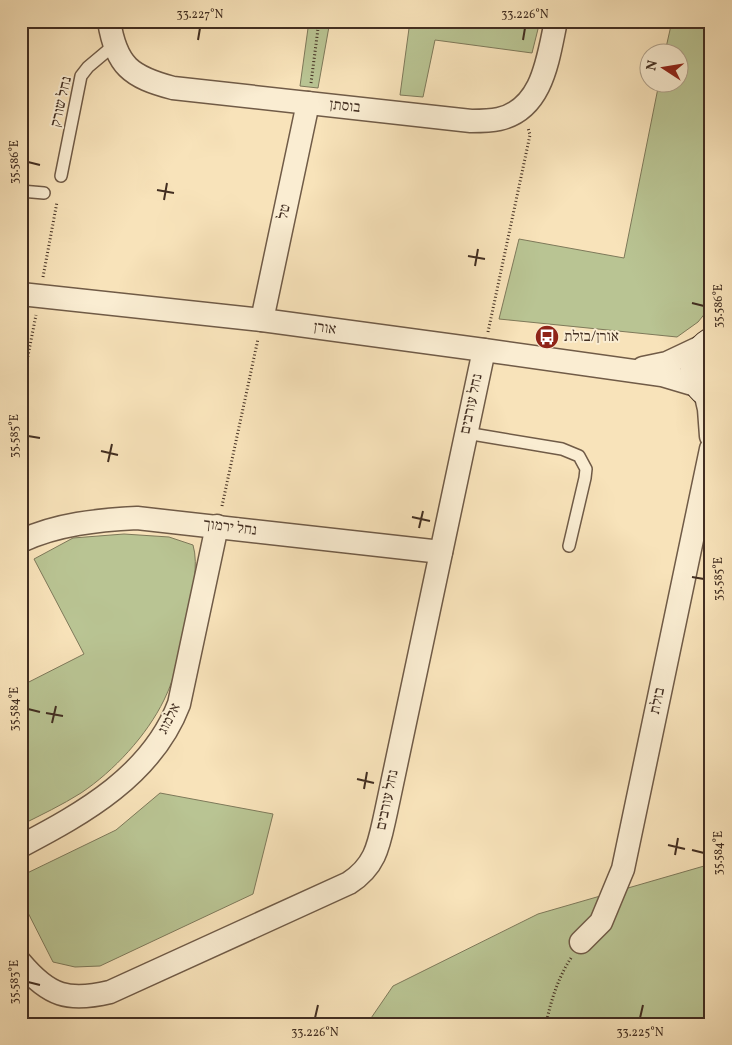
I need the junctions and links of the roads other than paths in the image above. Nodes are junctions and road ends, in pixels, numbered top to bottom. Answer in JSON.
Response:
{"nodes":[{"id":1,"x":109,"y":21,"type":"edge"},
{"id":2,"x":556,"y":21,"type":"edge"},
{"id":3,"x":113,"y":46,"type":"junction"},
{"id":4,"x":308,"y":103,"type":"junction"},
{"id":5,"x":62,"y":176,"type":"dead end"},
{"id":6,"x":21,"y":191,"type":"edge"},
{"id":7,"x":44,"y":192,"type":"dead end"},
{"id":8,"x":21,"y":294,"type":"edge"},
{"id":9,"x":262,"y":320,"type":"junction"},
{"id":10,"x":709,"y":343,"type":"edge"},
{"id":11,"x":484,"y":350,"type":"junction"},
{"id":12,"x":627,"y":370,"type":"junction"},
{"id":13,"x":705,"y":391,"type":"edge"},
{"id":14,"x":466,"y":432,"type":"junction"},
{"id":15,"x":711,"y":436,"type":"edge"},
{"id":16,"x":709,"y":464,"type":"edge"},
{"id":17,"x":217,"y":526,"type":"junction"},
{"id":18,"x":21,"y":541,"type":"edge"},
{"id":19,"x":569,"y":546,"type":"dead end"},
{"id":20,"x":441,"y":552,"type":"junction"},
{"id":21,"x":21,"y":846,"type":"edge"},
{"id":22,"x":580,"y":942,"type":"road end"},
{"id":23,"x":21,"y":963,"type":"edge"}],
"edges":[{"from":1,"to":3,"type":"street","name":"בוסתן"},
{"from":2,"to":4,"type":"street","name":"בוסתן"},
{"from":3,"to":4,"type":"street","name":"בוסתן"},
{"from":3,"to":5,"type":"lane","name":"נחל שורק"},
{"from":4,"to":9,"type":"street","name":"טל"},
{"from":6,"to":7,"type":"lane"},
{"from":8,"to":9,"type":"street","name":"אורן"},
{"from":9,"to":11,"type":"street","name":"אורן"},
{"from":10,"to":12,"type":"street","name":"אורן"},
{"from":10,"to":13,"type":"street"},
{"from":11,"to":12,"type":"street","name":"אורן"},
{"from":11,"to":14,"type":"street","name":"נחל עורבים"},
{"from":12,"to":13,"type":"street","name":"אורן"},
{"from":13,"to":15,"type":"street"},
{"from":14,"to":19,"type":"lane"},
{"from":14,"to":20,"type":"street","name":"נחל עורבים"},
{"from":16,"to":22,"type":"street","name":"בזלת"},
{"from":17,"to":18,"type":"street","name":"נחל ירמוך"},
{"from":17,"to":20,"type":"street","name":"נחל ירמוך"},
{"from":17,"to":21,"type":"street","name":"אלמוג"},
{"from":20,"to":23,"type":"street","name":"נחל עורבים"}]}
